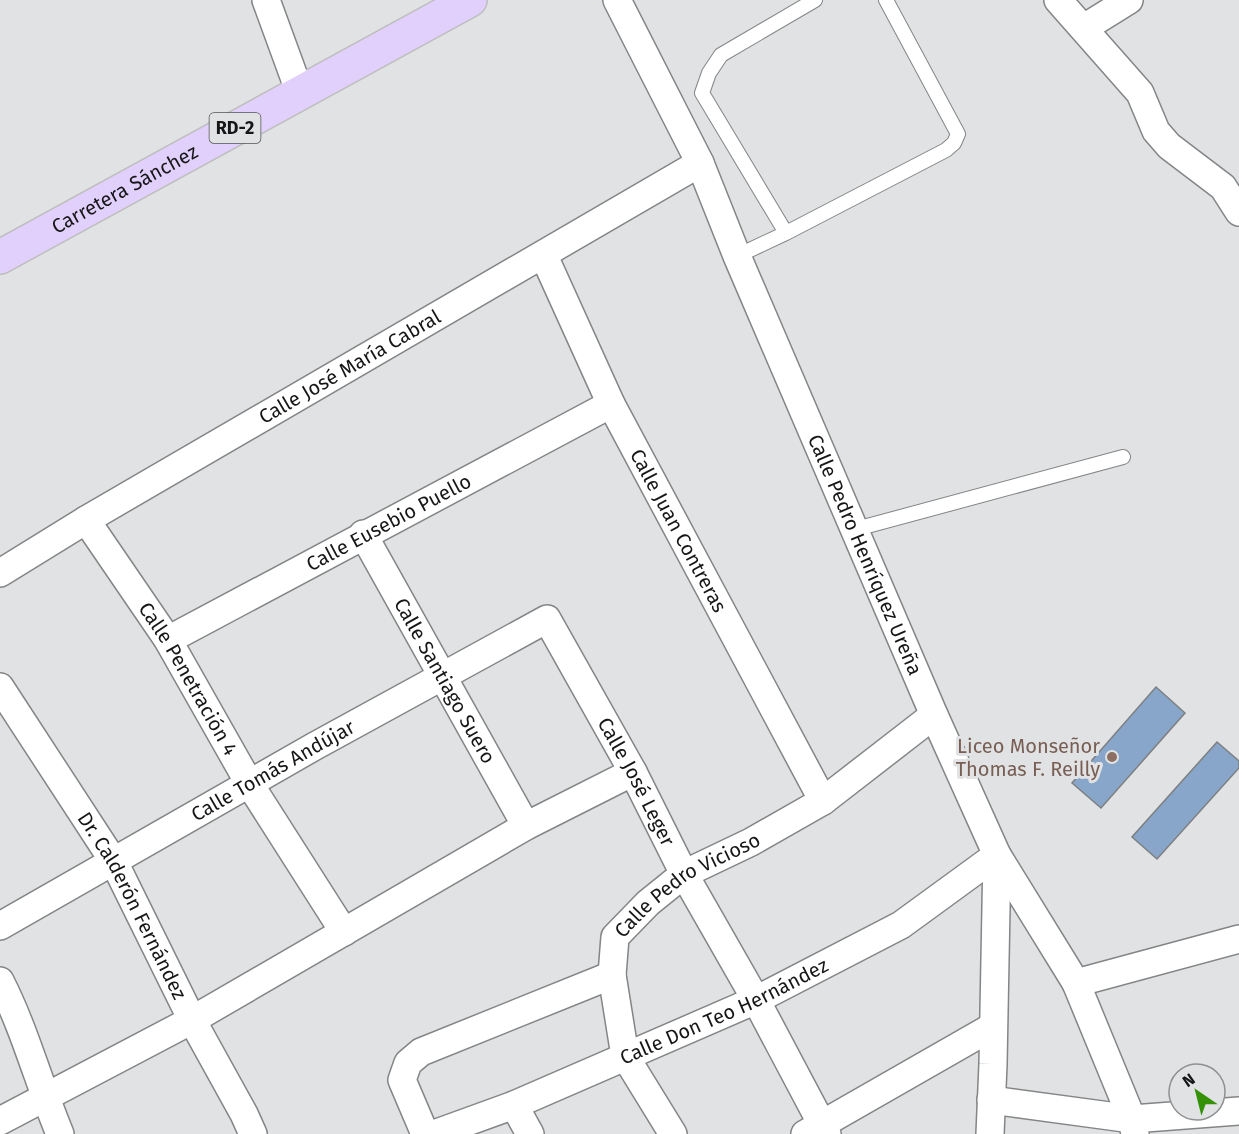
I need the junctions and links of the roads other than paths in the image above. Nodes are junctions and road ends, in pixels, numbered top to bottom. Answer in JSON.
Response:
{"nodes":[{"id":1,"x":266,"y":0,"type":"edge"},
{"id":2,"x":470,"y":0,"type":"edge"},
{"id":3,"x":617,"y":0,"type":"edge"},
{"id":4,"x":815,"y":0,"type":"edge"},
{"id":5,"x":886,"y":0,"type":"edge"},
{"id":6,"x":1058,"y":0,"type":"edge"},
{"id":7,"x":1129,"y":0,"type":"edge"},
{"id":8,"x":1084,"y":28,"type":"junction"},
{"id":9,"x":300,"y":93,"type":"junction"},
{"id":10,"x":700,"y":163,"type":"junction"},
{"id":11,"x":1239,"y":212,"type":"edge"},
{"id":12,"x":786,"y":233,"type":"junction"},
{"id":13,"x":543,"y":256,"type":"junction"},
{"id":14,"x":737,"y":256,"type":"junction"},
{"id":15,"x":0,"y":257,"type":"edge"},
{"id":16,"x":611,"y":404,"type":"junction"},
{"id":17,"x":1123,"y":458,"type":"dead end"},
{"id":18,"x":86,"y":520,"type":"junction"},
{"id":19,"x":856,"y":529,"type":"junction"},
{"id":20,"x":363,"y":534,"type":"junction"},
{"id":21,"x":0,"y":573,"type":"edge"},
{"id":22,"x":547,"y":618,"type":"joint"},
{"id":23,"x":168,"y":640,"type":"junction"},
{"id":24,"x":441,"y":678,"type":"junction"},
{"id":25,"x":0,"y":687,"type":"edge"},
{"id":26,"x":934,"y":715,"type":"junction"},
{"id":27,"x":633,"y":772,"type":"junction"},
{"id":28,"x":249,"y":783,"type":"junction"},
{"id":29,"x":823,"y":801,"type":"junction"},
{"id":30,"x":526,"y":826,"type":"junction"},
{"id":31,"x":997,"y":855,"type":"junction"},
{"id":32,"x":114,"y":862,"type":"junction"},
{"id":33,"x":684,"y":874,"type":"junction"},
{"id":34,"x":0,"y":926,"type":"edge"},
{"id":35,"x":344,"y":932,"type":"junction"},
{"id":36,"x":1239,"y":939,"type":"edge"},
{"id":37,"x":612,"y":975,"type":"junction"},
{"id":38,"x":0,"y":981,"type":"edge"},
{"id":39,"x":1076,"y":983,"type":"junction"},
{"id":40,"x":756,"y":1000,"type":"junction"},
{"id":41,"x":192,"y":1020,"type":"junction"},
{"id":42,"x":992,"y":1027,"type":"junction"},
{"id":43,"x":625,"y":1056,"type":"junction"},
{"id":44,"x":45,"y":1098,"type":"junction"},
{"id":45,"x":991,"y":1100,"type":"junction"},
{"id":46,"x":514,"y":1105,"type":"junction"},
{"id":47,"x":1239,"y":1112,"type":"edge"},
{"id":48,"x":0,"y":1121,"type":"edge"},
{"id":49,"x":1134,"y":1126,"type":"edge"},
{"id":50,"x":818,"y":1131,"type":"edge"},
{"id":51,"x":60,"y":1134,"type":"edge"},
{"id":52,"x":253,"y":1134,"type":"edge"},
{"id":53,"x":425,"y":1134,"type":"edge"},
{"id":54,"x":434,"y":1134,"type":"edge"},
{"id":55,"x":530,"y":1134,"type":"edge"},
{"id":56,"x":673,"y":1134,"type":"edge"},
{"id":57,"x":990,"y":1134,"type":"edge"}],
"edges":[{"from":1,"to":9,"type":"street"},
{"from":2,"to":9,"type":"main road","name":"Carretera Sánchez","number":"RD-2"},
{"from":3,"to":10,"type":"street","name":"Calle Pedro Henríquez Ureña"},
{"from":4,"to":12,"type":"lane"},
{"from":5,"to":12,"type":"lane"},
{"from":6,"to":8,"type":"street"},
{"from":7,"to":8,"type":"street"},
{"from":8,"to":11,"type":"street"},
{"from":9,"to":15,"type":"main road","name":"Carretera Sánchez","number":"RD-2"},
{"from":10,"to":13,"type":"street","name":"Calle José María Cabral"},
{"from":10,"to":14,"type":"street","name":"Calle Pedro Henríquez Ureña"},
{"from":12,"to":14,"type":"lane"},
{"from":13,"to":16,"type":"street","name":"Calle Juan Contreras"},
{"from":13,"to":18,"type":"street","name":"Calle José María Cabral"},
{"from":14,"to":19,"type":"street","name":"Calle Pedro Henríquez Ureña"},
{"from":16,"to":20,"type":"street","name":"Calle Eusebio Puello"},
{"from":16,"to":29,"type":"street","name":"Calle Juan Contreras"},
{"from":17,"to":19,"type":"lane"},
{"from":18,"to":21,"type":"street","name":"Calle José María Cabral"},
{"from":18,"to":23,"type":"street","name":"Calle Penetración 4"},
{"from":19,"to":26,"type":"street","name":"Calle Pedro Henríquez Ureña"},
{"from":20,"to":23,"type":"street","name":"Calle Eusebio Puello"},
{"from":20,"to":24,"type":"street","name":"Calle Santiago Suero"},
{"from":22,"to":24,"type":"street","name":"Calle Tomás Andújar"},
{"from":22,"to":27,"type":"street","name":"Calle José Leger"},
{"from":23,"to":28,"type":"street","name":"Calle Penetración 4"},
{"from":24,"to":28,"type":"street","name":"Calle Tomás Andújar"},
{"from":24,"to":30,"type":"street","name":"Calle Santiago Suero"},
{"from":25,"to":32,"type":"street","name":"Dr. Calderón Fernández"},
{"from":26,"to":29,"type":"street","name":"Calle Pedro Vicioso"},
{"from":26,"to":31,"type":"street","name":"Calle Pedro Henríquez Ureña"},
{"from":27,"to":30,"type":"street"},
{"from":27,"to":33,"type":"street","name":"Calle José Leger"},
{"from":28,"to":32,"type":"street","name":"Calle Tomás Andújar"},
{"from":28,"to":35,"type":"street","name":"Calle Penetración 4"},
{"from":29,"to":33,"type":"street","name":"Calle Pedro Vicioso"},
{"from":30,"to":35,"type":"street"},
{"from":31,"to":39,"type":"street"},
{"from":31,"to":40,"type":"street","name":"Calle Don Teo Hernández"},
{"from":31,"to":42,"type":"street","name":"Calle Pedro Henríquez Ureña"},
{"from":32,"to":34,"type":"street","name":"Calle Tomás Andújar"},
{"from":32,"to":41,"type":"street","name":"Dr. Calderón Fernández"},
{"from":33,"to":37,"type":"street","name":"Calle Pedro Vicioso"},
{"from":33,"to":40,"type":"street","name":"Calle José Leger"},
{"from":35,"to":41,"type":"street"},
{"from":36,"to":39,"type":"street"},
{"from":37,"to":43,"type":"street","name":"Calle Pedro Vicioso"},
{"from":37,"to":53,"type":"street"},
{"from":38,"to":44,"type":"street"},
{"from":39,"to":49,"type":"street"},
{"from":40,"to":43,"type":"street","name":"Calle Don Teo Hernández"},
{"from":40,"to":50,"type":"street","name":"Calle José Leger"},
{"from":41,"to":44,"type":"street"},
{"from":41,"to":52,"type":"street","name":"Dr. Calderón Fernández"},
{"from":42,"to":45,"type":"street","name":"Calle Pedro Henríquez Ureña"},
{"from":42,"to":50,"type":"street"},
{"from":43,"to":46,"type":"street","name":"Calle Don Teo Hernández"},
{"from":43,"to":56,"type":"street","name":"Calle Pedro Vicioso"},
{"from":44,"to":48,"type":"street"},
{"from":44,"to":51,"type":"street"},
{"from":45,"to":49,"type":"street"},
{"from":45,"to":57,"type":"street","name":"Calle Pedro Henríquez Ureña"},
{"from":46,"to":54,"type":"street","name":"Calle Don Teo Hernández"},
{"from":46,"to":55,"type":"street"},
{"from":47,"to":49,"type":"street"}]}
